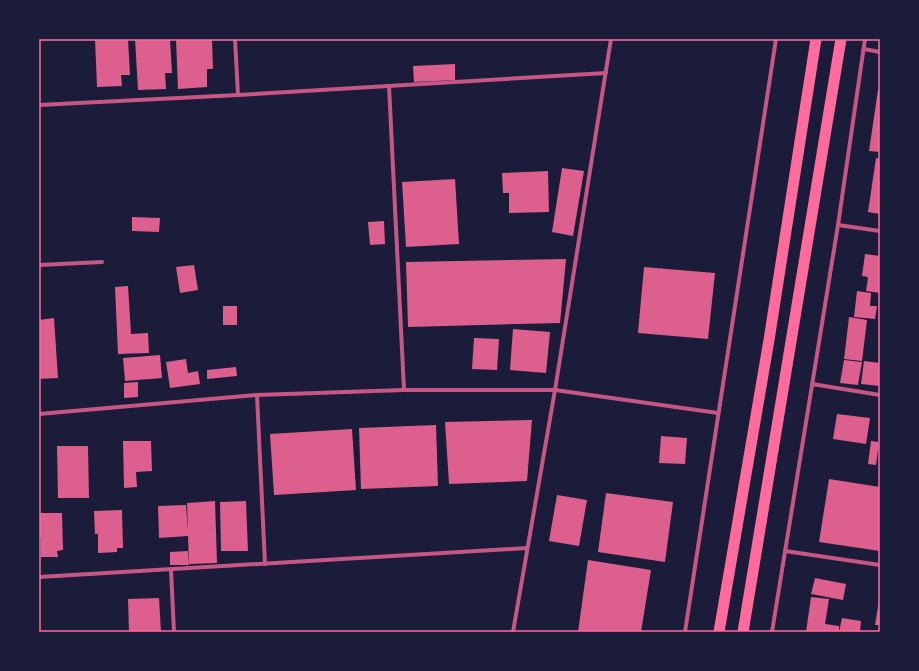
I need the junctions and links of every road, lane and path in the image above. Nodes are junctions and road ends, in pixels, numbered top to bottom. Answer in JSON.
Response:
{"nodes":[{"id":1,"x":234,"y":39,"type":"edge"},
{"id":2,"x":611,"y":39,"type":"edge"},
{"id":3,"x":776,"y":39,"type":"edge"},
{"id":4,"x":816,"y":39,"type":"edge"},
{"id":5,"x":841,"y":39,"type":"edge"},
{"id":6,"x":866,"y":39,"type":"edge"},
{"id":7,"x":864,"y":49,"type":"junction"},
{"id":8,"x":880,"y":52,"type":"edge"},
{"id":9,"x":606,"y":73,"type":"junction"},
{"id":10,"x":389,"y":86,"type":"junction"},
{"id":11,"x":238,"y":95,"type":"junction"},
{"id":12,"x":39,"y":105,"type":"edge"},
{"id":13,"x":838,"y":225,"type":"junction"},
{"id":14,"x":880,"y":232,"type":"edge"},
{"id":15,"x":102,"y":262,"type":"dead end"},
{"id":16,"x":39,"y":265,"type":"edge"},
{"id":17,"x":812,"y":384,"type":"junction"},
{"id":18,"x":404,"y":390,"type":"junction"},
{"id":19,"x":555,"y":390,"type":"junction"},
{"id":20,"x":880,"y":394,"type":"edge"},
{"id":21,"x":257,"y":395,"type":"junction"},
{"id":22,"x":718,"y":413,"type":"junction"},
{"id":23,"x":39,"y":414,"type":"edge"},
{"id":24,"x":527,"y":548,"type":"junction"},
{"id":25,"x":785,"y":551,"type":"junction"},
{"id":26,"x":265,"y":564,"type":"junction"},
{"id":27,"x":880,"y":566,"type":"edge"},
{"id":28,"x":171,"y":570,"type":"junction"},
{"id":29,"x":39,"y":577,"type":"edge"},
{"id":30,"x":174,"y":632,"type":"edge"},
{"id":31,"x":513,"y":632,"type":"edge"},
{"id":32,"x":685,"y":632,"type":"edge"},
{"id":33,"x":719,"y":632,"type":"edge"},
{"id":34,"x":743,"y":632,"type":"edge"},
{"id":35,"x":772,"y":632,"type":"edge"}],
"edges":[{"from":1,"to":11,"type":"street"},
{"from":2,"to":9,"type":"street"},
{"from":3,"to":22,"type":"street"},
{"from":4,"to":33,"type":"highway"},
{"from":5,"to":34,"type":"highway"},
{"from":6,"to":7,"type":"street"},
{"from":7,"to":8,"type":"street"},
{"from":7,"to":13,"type":"street"},
{"from":9,"to":10,"type":"street"},
{"from":9,"to":19,"type":"street"},
{"from":10,"to":11,"type":"street"},
{"from":10,"to":18,"type":"street"},
{"from":11,"to":12,"type":"street"},
{"from":13,"to":14,"type":"street"},
{"from":13,"to":17,"type":"street"},
{"from":15,"to":16,"type":"street"},
{"from":17,"to":20,"type":"street"},
{"from":17,"to":25,"type":"street"},
{"from":18,"to":19,"type":"street"},
{"from":18,"to":21,"type":"street"},
{"from":19,"to":22,"type":"street"},
{"from":19,"to":24,"type":"street"},
{"from":21,"to":23,"type":"street"},
{"from":21,"to":26,"type":"street"},
{"from":22,"to":32,"type":"street"},
{"from":24,"to":26,"type":"street"},
{"from":24,"to":31,"type":"street"},
{"from":25,"to":27,"type":"street"},
{"from":25,"to":35,"type":"street"},
{"from":26,"to":28,"type":"street"},
{"from":28,"to":29,"type":"street"},
{"from":28,"to":30,"type":"street"}]}
